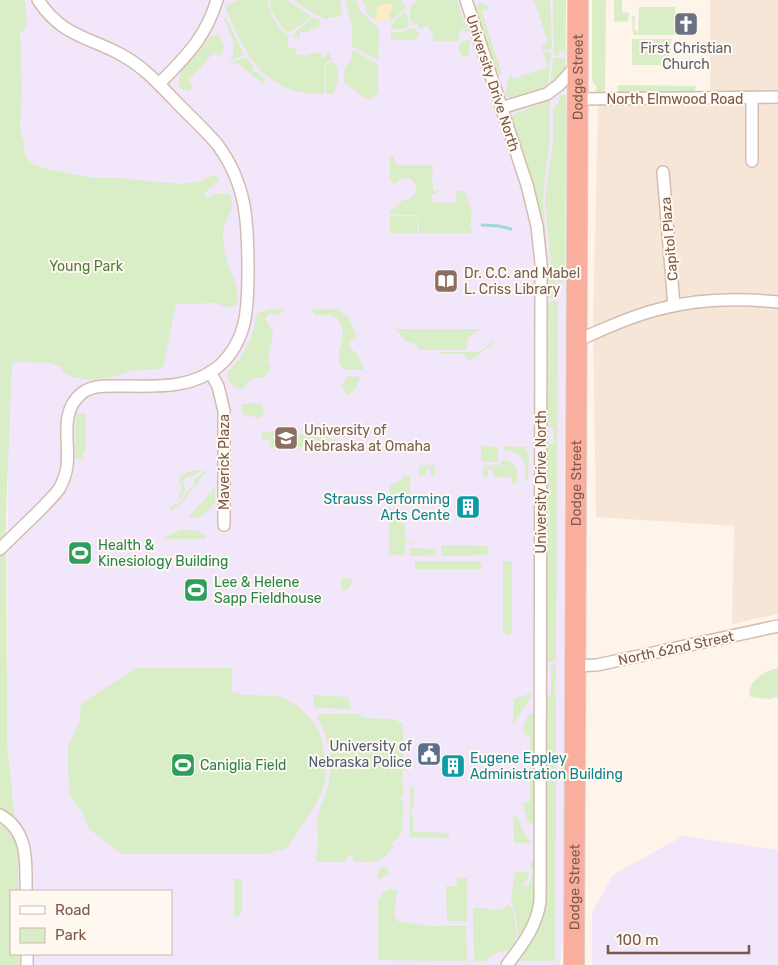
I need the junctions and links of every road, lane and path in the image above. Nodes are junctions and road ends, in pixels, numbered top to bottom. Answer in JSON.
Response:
{"nodes":[{"id":1,"x":38,"y":0,"type":"edge"},
{"id":2,"x":217,"y":0,"type":"edge"},
{"id":3,"x":466,"y":0,"type":"edge"},
{"id":4,"x":578,"y":0,"type":"edge"},
{"id":5,"x":578,"y":64,"type":"junction"},
{"id":6,"x":159,"y":84,"type":"junction"},
{"id":7,"x":777,"y":97,"type":"edge"},
{"id":8,"x":752,"y":99,"type":"junction"},
{"id":9,"x":577,"y":100,"type":"junction"},
{"id":10,"x":501,"y":108,"type":"junction"},
{"id":11,"x":752,"y":161,"type":"dead end"},
{"id":12,"x":663,"y":172,"type":"dead end"},
{"id":13,"x":778,"y":302,"type":"edge"},
{"id":14,"x":674,"y":306,"type":"junction"},
{"id":15,"x":576,"y":341,"type":"junction"},
{"id":16,"x":210,"y":372,"type":"junction"},
{"id":17,"x":224,"y":525,"type":"dead end"},
{"id":18,"x":0,"y":549,"type":"edge"},
{"id":19,"x":778,"y":626,"type":"edge"},
{"id":20,"x":574,"y":666,"type":"junction"},
{"id":21,"x":0,"y":815,"type":"edge"},
{"id":22,"x":26,"y":890,"type":"edge"},
{"id":23,"x":506,"y":965,"type":"edge"},
{"id":24,"x":574,"y":965,"type":"edge"}],
"edges":[{"from":1,"to":6,"type":"street"},
{"from":2,"to":6,"type":"street"},
{"from":3,"to":10,"type":"street","name":"University Drive North"},
{"from":4,"to":5,"type":"highway","name":"Dodge Street"},
{"from":5,"to":9,"type":"highway","name":"Dodge Street"},
{"from":5,"to":10,"type":"street"},
{"from":6,"to":16,"type":"street"},
{"from":7,"to":8,"type":"street","name":"North Elmwood Road"},
{"from":8,"to":9,"type":"street","name":"North Elmwood Road"},
{"from":8,"to":11,"type":"street"},
{"from":9,"to":15,"type":"highway","name":"Dodge Street"},
{"from":10,"to":23,"type":"street","name":"University Drive North"},
{"from":12,"to":14,"type":"street","name":"Capitol Plaza"},
{"from":13,"to":14,"type":"street"},
{"from":14,"to":15,"type":"street"},
{"from":15,"to":20,"type":"highway","name":"Dodge Street"},
{"from":16,"to":17,"type":"street","name":"Maverick Plaza"},
{"from":16,"to":18,"type":"street"},
{"from":19,"to":20,"type":"street","name":"North 62nd Street"},
{"from":20,"to":24,"type":"highway","name":"Dodge Street"},
{"from":21,"to":22,"type":"street"}]}
